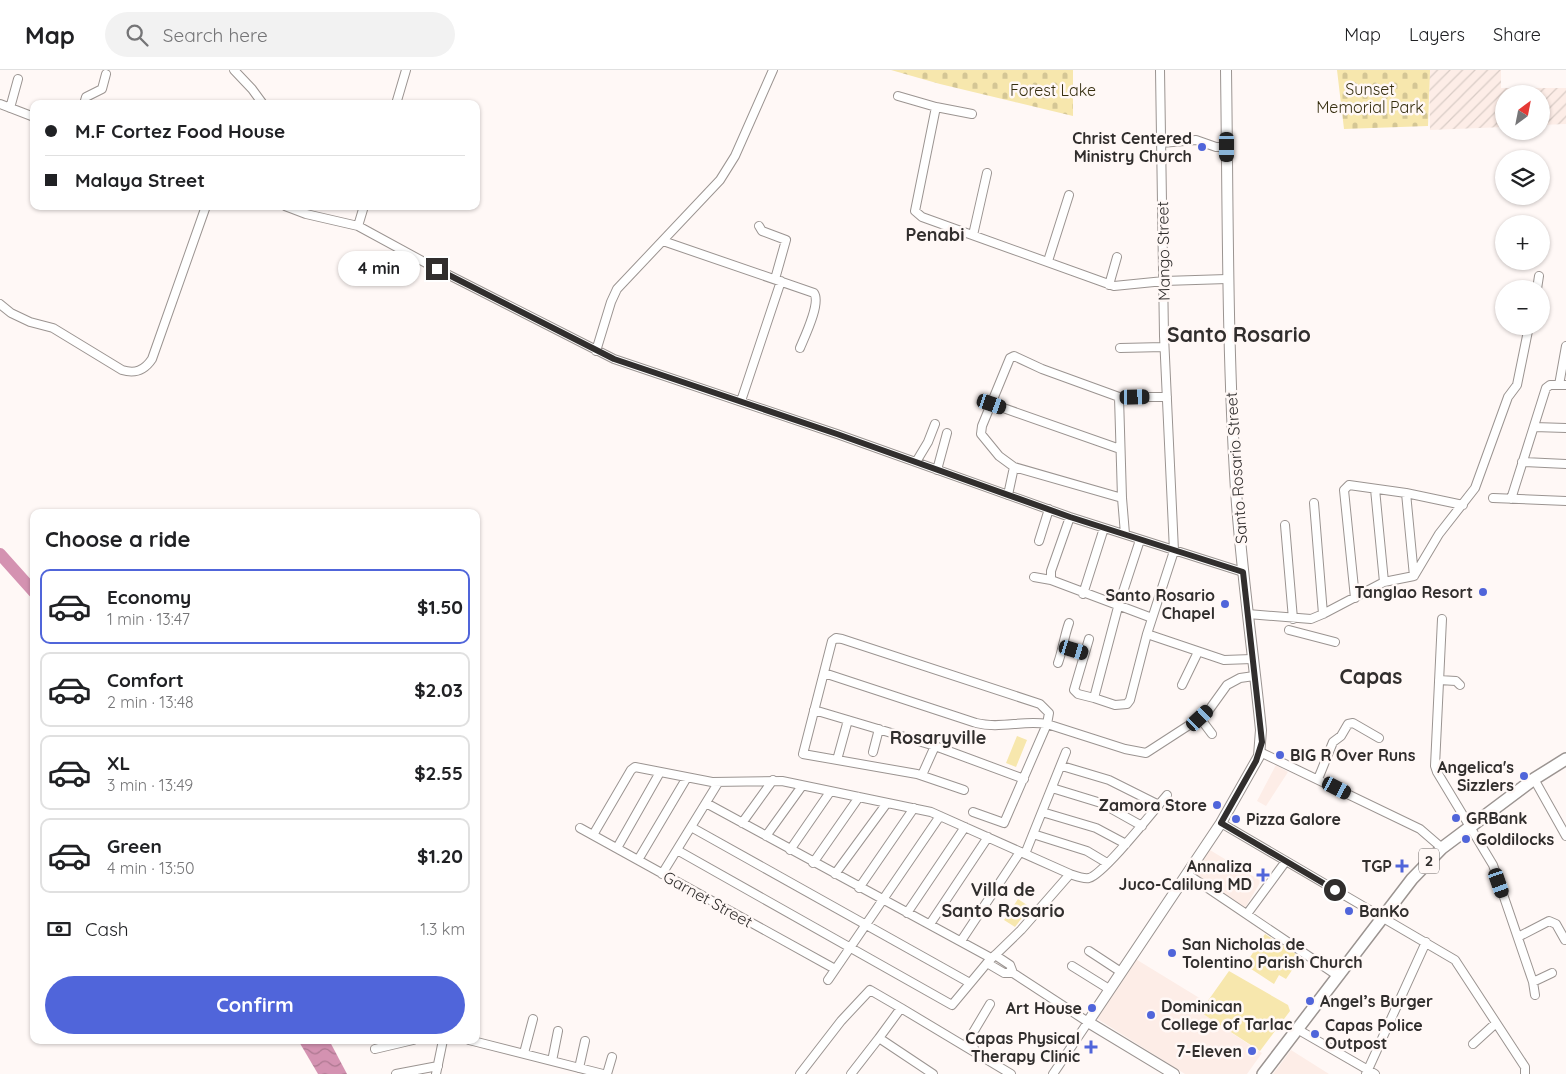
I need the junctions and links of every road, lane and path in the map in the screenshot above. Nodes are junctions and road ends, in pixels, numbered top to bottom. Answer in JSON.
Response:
{"nodes":[{"id":1,"x":234,"y":70,"type":"edge"},
{"id":2,"x":406,"y":70,"type":"edge"},
{"id":3,"x":773,"y":70,"type":"edge"},
{"id":4,"x":1160,"y":70,"type":"edge"},
{"id":5,"x":1226,"y":70,"type":"edge"},
{"id":6,"x":106,"y":74,"type":"dead end"},
{"id":7,"x":18,"y":80,"type":"dead end"},
{"id":8,"x":898,"y":96,"type":"dead end"},
{"id":9,"x":85,"y":100,"type":"edge"},
{"id":10,"x":260,"y":100,"type":"edge"},
{"id":11,"x":397,"y":100,"type":"edge"},
{"id":12,"x":0,"y":104,"type":"edge"},
{"id":13,"x":936,"y":107,"type":"junction"},
{"id":14,"x":10,"y":108,"type":"junction"},
{"id":15,"x":972,"y":114,"type":"dead end"},
{"id":16,"x":30,"y":116,"type":"edge"},
{"id":17,"x":1161,"y":144,"type":"junction"},
{"id":18,"x":1227,"y":147,"type":"junction"},
{"id":19,"x":987,"y":173,"type":"dead end"},
{"id":20,"x":1069,"y":195,"type":"dead end"},
{"id":21,"x":205,"y":210,"type":"edge"},
{"id":22,"x":296,"y":210,"type":"edge"},
{"id":23,"x":363,"y":210,"type":"edge"},
{"id":24,"x":358,"y":226,"type":"junction"},
{"id":25,"x":759,"y":226,"type":"dead end"},
{"id":26,"x":973,"y":235,"type":"junction"},
{"id":27,"x":663,"y":241,"type":"junction"},
{"id":28,"x":1117,"y":257,"type":"dead end"},
{"id":29,"x":1048,"y":261,"type":"junction"},
{"id":30,"x":1539,"y":276,"type":"dead end"},
{"id":31,"x":1227,"y":279,"type":"junction"},
{"id":32,"x":778,"y":280,"type":"junction"},
{"id":33,"x":1538,"y":280,"type":"edge"},
{"id":34,"x":1164,"y":281,"type":"junction"},
{"id":35,"x":1109,"y":285,"type":"junction"},
{"id":36,"x":0,"y":304,"type":"edge"},
{"id":37,"x":1527,"y":335,"type":"edge"},
{"id":38,"x":1566,"y":346,"type":"edge"},
{"id":39,"x":1164,"y":347,"type":"junction"},
{"id":40,"x":800,"y":348,"type":"dead end"},
{"id":41,"x":1120,"y":348,"type":"dead end"},
{"id":42,"x":596,"y":351,"type":"junction"},
{"id":43,"x":1562,"y":385,"type":"edge"},
{"id":44,"x":1118,"y":397,"type":"junction"},
{"id":45,"x":1167,"y":397,"type":"junction"},
{"id":46,"x":741,"y":401,"type":"junction"},
{"id":47,"x":992,"y":404,"type":"junction"},
{"id":48,"x":935,"y":424,"type":"dead end"},
{"id":49,"x":1534,"y":427,"type":"junction"},
{"id":50,"x":1566,"y":428,"type":"edge"},
{"id":51,"x":947,"y":433,"type":"dead end"},
{"id":52,"x":1120,"y":449,"type":"junction"},
{"id":53,"x":916,"y":462,"type":"junction"},
{"id":54,"x":1522,"y":462,"type":"junction"},
{"id":55,"x":1566,"y":464,"type":"edge"},
{"id":56,"x":1014,"y":467,"type":"junction"},
{"id":57,"x":937,"y":470,"type":"junction"},
{"id":58,"x":1375,"y":489,"type":"junction"},
{"id":59,"x":1406,"y":493,"type":"junction"},
{"id":60,"x":1008,"y":495,"type":"junction"},
{"id":61,"x":1122,"y":498,"type":"junction"},
{"id":62,"x":1493,"y":498,"type":"dead end"},
{"id":63,"x":1511,"y":499,"type":"junction"},
{"id":64,"x":1566,"y":501,"type":"edge"},
{"id":65,"x":1314,"y":503,"type":"dead end"},
{"id":66,"x":1463,"y":505,"type":"junction"},
{"id":67,"x":1049,"y":509,"type":"junction"},
{"id":68,"x":1070,"y":517,"type":"junction"},
{"id":69,"x":1285,"y":525,"type":"dead end"},
{"id":70,"x":1104,"y":528,"type":"junction"},
{"id":71,"x":1125,"y":534,"type":"junction"},
{"id":72,"x":1140,"y":540,"type":"junction"},
{"id":73,"x":1038,"y":541,"type":"dead end"},
{"id":74,"x":1174,"y":551,"type":"junction"},
{"id":75,"x":1243,"y":572,"type":"junction"},
{"id":76,"x":1414,"y":576,"type":"junction"},
{"id":77,"x":1034,"y":577,"type":"dead end"},
{"id":78,"x":1051,"y":580,"type":"junction"},
{"id":79,"x":1384,"y":582,"type":"junction"},
{"id":80,"x":1083,"y":594,"type":"junction"},
{"id":81,"x":1355,"y":598,"type":"junction"},
{"id":82,"x":1118,"y":607,"type":"junction"},
{"id":83,"x":1248,"y":614,"type":"junction"},
{"id":84,"x":1323,"y":614,"type":"junction"},
{"id":85,"x":1152,"y":618,"type":"junction"},
{"id":86,"x":1290,"y":619,"type":"junction"},
{"id":87,"x":1442,"y":619,"type":"dead end"},
{"id":88,"x":1069,"y":623,"type":"dead end"},
{"id":89,"x":1289,"y":630,"type":"junction"},
{"id":90,"x":1147,"y":634,"type":"junction"},
{"id":91,"x":1089,"y":639,"type":"dead end"},
{"id":92,"x":1290,"y":640,"type":"dead end"},
{"id":93,"x":1335,"y":642,"type":"dead end"},
{"id":94,"x":1063,"y":647,"type":"junction"},
{"id":95,"x":1198,"y":652,"type":"junction"},
{"id":96,"x":1084,"y":653,"type":"junction"},
{"id":97,"x":1252,"y":659,"type":"junction"},
{"id":98,"x":1058,"y":663,"type":"dead end"},
{"id":99,"x":824,"y":673,"type":"junction"},
{"id":100,"x":1254,"y":676,"type":"junction"},
{"id":101,"x":1440,"y":680,"type":"junction"},
{"id":102,"x":1182,"y":685,"type":"dead end"},
{"id":103,"x":1460,"y":685,"type":"dead end"},
{"id":104,"x":1094,"y":698,"type":"junction"},
{"id":105,"x":814,"y":710,"type":"junction"},
{"id":106,"x":1200,"y":718,"type":"junction"},
{"id":107,"x":848,"y":720,"type":"junction"},
{"id":108,"x":1047,"y":724,"type":"junction"},
{"id":109,"x":879,"y":729,"type":"junction"},
{"id":110,"x":1212,"y":734,"type":"dead end"},
{"id":111,"x":1379,"y":738,"type":"dead end"},
{"id":112,"x":934,"y":746,"type":"junction"},
{"id":113,"x":873,"y":752,"type":"dead end"},
{"id":114,"x":1066,"y":752,"type":"dead end"},
{"id":115,"x":1260,"y":752,"type":"junction"},
{"id":116,"x":1566,"y":759,"type":"edge"},
{"id":117,"x":837,"y":760,"type":"junction"},
{"id":118,"x":1062,"y":766,"type":"junction"},
{"id":119,"x":659,"y":774,"type":"junction"},
{"id":120,"x":922,"y":775,"type":"junction"},
{"id":121,"x":1024,"y":778,"type":"junction"},
{"id":122,"x":686,"y":779,"type":"junction"},
{"id":123,"x":1318,"y":779,"type":"junction"},
{"id":124,"x":1534,"y":779,"type":"junction"},
{"id":125,"x":773,"y":780,"type":"junction"},
{"id":126,"x":718,"y":782,"type":"junction"},
{"id":127,"x":802,"y":786,"type":"junction"},
{"id":128,"x":1052,"y":788,"type":"junction"},
{"id":129,"x":964,"y":790,"type":"dead end"},
{"id":130,"x":830,"y":792,"type":"junction"},
{"id":131,"x":1167,"y":796,"type":"dead end"},
{"id":132,"x":859,"y":797,"type":"junction"},
{"id":133,"x":706,"y":803,"type":"junction"},
{"id":134,"x":887,"y":803,"type":"junction"},
{"id":135,"x":1159,"y":805,"type":"junction"},
{"id":136,"x":914,"y":808,"type":"junction"},
{"id":137,"x":973,"y":812,"type":"dead end"},
{"id":138,"x":1042,"y":812,"type":"junction"},
{"id":139,"x":940,"y":816,"type":"junction"},
{"id":140,"x":742,"y":823,"type":"junction"},
{"id":141,"x":1221,"y":823,"type":"junction"},
{"id":142,"x":1142,"y":826,"type":"junction"},
{"id":143,"x":1469,"y":826,"type":"junction"},
{"id":144,"x":691,"y":827,"type":"junction"},
{"id":145,"x":965,"y":827,"type":"junction"},
{"id":146,"x":580,"y":828,"type":"dead end"},
{"id":147,"x":1033,"y":834,"type":"junction"},
{"id":148,"x":593,"y":835,"type":"junction"},
{"id":149,"x":766,"y":836,"type":"junction"},
{"id":150,"x":1566,"y":836,"type":"edge"},
{"id":151,"x":988,"y":837,"type":"junction"},
{"id":152,"x":1126,"y":844,"type":"junction"},
{"id":153,"x":617,"y":848,"type":"junction"},
{"id":154,"x":1442,"y":848,"type":"junction"},
{"id":155,"x":677,"y":850,"type":"junction"},
{"id":156,"x":790,"y":850,"type":"junction"},
{"id":157,"x":1023,"y":853,"type":"junction"},
{"id":158,"x":638,"y":860,"type":"junction"},
{"id":159,"x":1286,"y":861,"type":"junction"},
{"id":160,"x":813,"y":863,"type":"junction"},
{"id":161,"x":1107,"y":863,"type":"junction"},
{"id":162,"x":662,"y":874,"type":"junction"},
{"id":163,"x":835,"y":874,"type":"junction"},
{"id":164,"x":1070,"y":874,"type":"junction"},
{"id":165,"x":1187,"y":874,"type":"junction"},
{"id":166,"x":859,"y":888,"type":"junction"},
{"id":167,"x":883,"y":900,"type":"junction"},
{"id":168,"x":907,"y":913,"type":"junction"},
{"id":169,"x":1247,"y":914,"type":"junction"},
{"id":170,"x":1383,"y":918,"type":"junction"},
{"id":171,"x":930,"y":924,"type":"junction"},
{"id":172,"x":865,"y":925,"type":"junction"},
{"id":173,"x":1518,"y":937,"type":"junction"},
{"id":174,"x":1565,"y":940,"type":"edge"},
{"id":175,"x":961,"y":941,"type":"junction"},
{"id":176,"x":1426,"y":942,"type":"junction"},
{"id":177,"x":850,"y":946,"type":"junction"},
{"id":178,"x":1090,"y":951,"type":"dead end"},
{"id":179,"x":991,"y":959,"type":"junction"},
{"id":180,"x":1072,"y":966,"type":"dead end"},
{"id":181,"x":835,"y":970,"type":"junction"},
{"id":182,"x":1120,"y":972,"type":"junction"},
{"id":183,"x":1552,"y":973,"type":"dead end"},
{"id":184,"x":1338,"y":976,"type":"junction"},
{"id":185,"x":828,"y":980,"type":"dead end"},
{"id":186,"x":1533,"y":982,"type":"junction"},
{"id":187,"x":970,"y":983,"type":"junction"},
{"id":188,"x":1109,"y":989,"type":"junction"},
{"id":189,"x":1535,"y":995,"type":"dead end"},
{"id":190,"x":990,"y":1004,"type":"dead end"},
{"id":191,"x":901,"y":1008,"type":"junction"},
{"id":192,"x":533,"y":1019,"type":"dead end"},
{"id":193,"x":1088,"y":1022,"type":"junction"},
{"id":194,"x":1496,"y":1023,"type":"junction"},
{"id":195,"x":1297,"y":1030,"type":"junction"},
{"id":196,"x":558,"y":1031,"type":"dead end"},
{"id":197,"x":879,"y":1038,"type":"junction"},
{"id":198,"x":585,"y":1041,"type":"dead end"},
{"id":199,"x":480,"y":1043,"type":"edge"},
{"id":200,"x":396,"y":1044,"type":"edge"},
{"id":201,"x":442,"y":1044,"type":"edge"},
{"id":202,"x":1473,"y":1044,"type":"dead end"},
{"id":203,"x":375,"y":1049,"type":"dead end"},
{"id":204,"x":976,"y":1053,"type":"junction"},
{"id":205,"x":524,"y":1054,"type":"junction"},
{"id":206,"x":612,"y":1056,"type":"dead end"},
{"id":207,"x":552,"y":1061,"type":"junction"},
{"id":208,"x":579,"y":1068,"type":"junction"},
{"id":209,"x":437,"y":1070,"type":"edge"},
{"id":210,"x":408,"y":1073,"type":"edge"},
{"id":211,"x":1369,"y":1073,"type":"edge"},
{"id":212,"x":396,"y":1074,"type":"edge"},
{"id":213,"x":603,"y":1074,"type":"edge"},
{"id":214,"x":608,"y":1074,"type":"edge"},
{"id":215,"x":800,"y":1074,"type":"edge"},
{"id":216,"x":851,"y":1074,"type":"edge"},
{"id":217,"x":933,"y":1074,"type":"edge"},
{"id":218,"x":1011,"y":1074,"type":"edge"},
{"id":219,"x":1053,"y":1074,"type":"edge"},
{"id":220,"x":1174,"y":1074,"type":"edge"},
{"id":221,"x":1263,"y":1074,"type":"edge"},
{"id":222,"x":1525,"y":1074,"type":"edge"}],
"edges":[{"from":1,"to":10,"type":"street"},
{"from":2,"to":11,"type":"street"},
{"from":3,"to":27,"type":"street"},
{"from":4,"to":17,"type":"street","name":"Mango Street"},
{"from":5,"to":18,"type":"main road","name":"Santo Rosario Street"},
{"from":6,"to":9,"type":"street"},
{"from":7,"to":14,"type":"street"},
{"from":8,"to":13,"type":"street"},
{"from":12,"to":14,"type":"street"},
{"from":13,"to":15,"type":"street"},
{"from":13,"to":26,"type":"street"},
{"from":14,"to":16,"type":"street"},
{"from":17,"to":18,"type":"street"},
{"from":17,"to":34,"type":"street","name":"Mango Street"},
{"from":18,"to":31,"type":"main road","name":"Santo Rosario Street"},
{"from":19,"to":26,"type":"street"},
{"from":20,"to":29,"type":"street"},
{"from":21,"to":36,"type":"street"},
{"from":22,"to":24,"type":"street"},
{"from":23,"to":24,"type":"street"},
{"from":24,"to":42,"type":"street"},
{"from":25,"to":32,"type":"street"},
{"from":26,"to":29,"type":"street"},
{"from":27,"to":32,"type":"street"},
{"from":27,"to":42,"type":"street"},
{"from":28,"to":35,"type":"street"},
{"from":29,"to":35,"type":"street"},
{"from":30,"to":33,"type":"street"},
{"from":31,"to":34,"type":"street"},
{"from":31,"to":75,"type":"main road","name":"Santo Rosario Street"},
{"from":32,"to":40,"type":"street"},
{"from":32,"to":46,"type":"street"},
{"from":34,"to":35,"type":"street"},
{"from":34,"to":39,"type":"street","name":"Mango Street"},
{"from":37,"to":66,"type":"street"},
{"from":38,"to":43,"type":"street"},
{"from":39,"to":41,"type":"street"},
{"from":39,"to":45,"type":"street","name":"Mango Street"},
{"from":42,"to":46,"type":"street"},
{"from":43,"to":49,"type":"street"},
{"from":44,"to":45,"type":"street"},
{"from":44,"to":47,"type":"street"},
{"from":44,"to":52,"type":"street"},
{"from":45,"to":74,"type":"street","name":"Mango Street"},
{"from":46,"to":53,"type":"street"},
{"from":47,"to":52,"type":"street"},
{"from":47,"to":56,"type":"street"},
{"from":48,"to":53,"type":"street"},
{"from":49,"to":50,"type":"street"},
{"from":49,"to":54,"type":"street"},
{"from":51,"to":57,"type":"street"},
{"from":52,"to":61,"type":"street"},
{"from":53,"to":57,"type":"street"},
{"from":54,"to":55,"type":"street"},
{"from":54,"to":63,"type":"street"},
{"from":56,"to":60,"type":"street"},
{"from":56,"to":61,"type":"street"},
{"from":57,"to":60,"type":"street"},
{"from":58,"to":59,"type":"street"},
{"from":58,"to":79,"type":"street"},
{"from":58,"to":81,"type":"street"},
{"from":59,"to":66,"type":"street"},
{"from":59,"to":76,"type":"street"},
{"from":60,"to":67,"type":"street"},
{"from":61,"to":71,"type":"street"},
{"from":62,"to":63,"type":"street"},
{"from":63,"to":64,"type":"street"},
{"from":65,"to":84,"type":"street"},
{"from":66,"to":76,"type":"street"},
{"from":67,"to":68,"type":"street"},
{"from":67,"to":73,"type":"street"},
{"from":68,"to":70,"type":"street"},
{"from":68,"to":78,"type":"street"},
{"from":69,"to":86,"type":"street"},
{"from":70,"to":71,"type":"street"},
{"from":70,"to":80,"type":"street"},
{"from":71,"to":72,"type":"street"},
{"from":72,"to":74,"type":"street"},
{"from":72,"to":82,"type":"street"},
{"from":74,"to":75,"type":"street"},
{"from":74,"to":85,"type":"street"},
{"from":75,"to":83,"type":"main road","name":"Santo Rosario Street"},
{"from":76,"to":79,"type":"street"},
{"from":77,"to":78,"type":"street"},
{"from":78,"to":80,"type":"street"},
{"from":79,"to":81,"type":"street"},
{"from":80,"to":82,"type":"street"},
{"from":81,"to":84,"type":"street"},
{"from":82,"to":85,"type":"street"},
{"from":82,"to":104,"type":"street"},
{"from":83,"to":86,"type":"street"},
{"from":83,"to":97,"type":"main road","name":"Santo Rosario Street"},
{"from":84,"to":86,"type":"street"},
{"from":85,"to":90,"type":"street"},
{"from":86,"to":89,"type":"street"},
{"from":87,"to":101,"type":"street"},
{"from":88,"to":94,"type":"street"},
{"from":89,"to":92,"type":"street"},
{"from":89,"to":93,"type":"street"},
{"from":90,"to":95,"type":"street"},
{"from":90,"to":104,"type":"street"},
{"from":91,"to":96,"type":"street"},
{"from":94,"to":96,"type":"street"},
{"from":94,"to":98,"type":"street"},
{"from":95,"to":97,"type":"street"},
{"from":95,"to":102,"type":"street"},
{"from":96,"to":104,"type":"street"},
{"from":97,"to":100,"type":"main road","name":"Santo Rosario Street"},
{"from":99,"to":105,"type":"street"},
{"from":99,"to":108,"type":"street"},
{"from":99,"to":108,"type":"street"},
{"from":100,"to":106,"type":"street"},
{"from":100,"to":115,"type":"main road","name":"Santo Rosario Street"},
{"from":101,"to":103,"type":"street"},
{"from":101,"to":143,"type":"street"},
{"from":105,"to":107,"type":"street"},
{"from":105,"to":117,"type":"street"},
{"from":106,"to":108,"type":"street"},
{"from":106,"to":110,"type":"street"},
{"from":107,"to":109,"type":"street"},
{"from":107,"to":117,"type":"street"},
{"from":108,"to":121,"type":"street"},
{"from":109,"to":112,"type":"street"},
{"from":109,"to":113,"type":"street"},
{"from":111,"to":123,"type":"street"},
{"from":112,"to":120,"type":"street"},
{"from":112,"to":121,"type":"street"},
{"from":114,"to":118,"type":"street"},
{"from":115,"to":123,"type":"street"},
{"from":115,"to":141,"type":"main road","name":"Santo Rosario Street"},
{"from":116,"to":124,"type":"highway","number":"2"},
{"from":117,"to":120,"type":"street"},
{"from":118,"to":128,"type":"street"},
{"from":118,"to":135,"type":"street"},
{"from":119,"to":122,"type":"street"},
{"from":119,"to":148,"type":"street"},
{"from":119,"to":153,"type":"street"},
{"from":120,"to":129,"type":"street"},
{"from":121,"to":137,"type":"street"},
{"from":122,"to":126,"type":"street"},
{"from":122,"to":158,"type":"street"},
{"from":123,"to":154,"type":"street"},
{"from":124,"to":143,"type":"highway","number":"2"},
{"from":124,"to":150,"type":"street"},
{"from":125,"to":126,"type":"street"},
{"from":125,"to":127,"type":"street"},
{"from":125,"to":140,"type":"street"},
{"from":126,"to":133,"type":"street"},
{"from":127,"to":130,"type":"street"},
{"from":127,"to":149,"type":"street"},
{"from":128,"to":138,"type":"street"},
{"from":128,"to":142,"type":"street"},
{"from":130,"to":132,"type":"street"},
{"from":130,"to":156,"type":"street"},
{"from":131,"to":135,"type":"street"},
{"from":132,"to":134,"type":"street"},
{"from":132,"to":160,"type":"street"},
{"from":133,"to":140,"type":"street"},
{"from":133,"to":144,"type":"street"},
{"from":134,"to":136,"type":"street"},
{"from":134,"to":163,"type":"street"},
{"from":135,"to":142,"type":"street"},
{"from":136,"to":139,"type":"street"},
{"from":136,"to":166,"type":"street"},
{"from":138,"to":147,"type":"street"},
{"from":138,"to":152,"type":"street"},
{"from":139,"to":145,"type":"street"},
{"from":139,"to":167,"type":"street"},
{"from":140,"to":149,"type":"street"},
{"from":141,"to":159,"type":"street"},
{"from":141,"to":165,"type":"main road","name":"Santo Rosario Street"},
{"from":142,"to":152,"type":"street"},
{"from":143,"to":154,"type":"highway","number":"2"},
{"from":143,"to":173,"type":"street"},
{"from":144,"to":155,"type":"street"},
{"from":144,"to":172,"type":"street"},
{"from":145,"to":151,"type":"street"},
{"from":145,"to":168,"type":"street"},
{"from":146,"to":148,"type":"street","name":"Garnet Street"},
{"from":147,"to":157,"type":"street"},
{"from":147,"to":161,"type":"street"},
{"from":148,"to":153,"type":"street","name":"Garnet Street"},
{"from":149,"to":156,"type":"street"},
{"from":151,"to":157,"type":"street"},
{"from":151,"to":171,"type":"street"},
{"from":152,"to":161,"type":"street"},
{"from":153,"to":158,"type":"street","name":"Garnet Street"},
{"from":154,"to":170,"type":"highway","number":"2"},
{"from":155,"to":162,"type":"street"},
{"from":155,"to":177,"type":"street"},
{"from":156,"to":160,"type":"street"},
{"from":157,"to":164,"type":"street"},
{"from":157,"to":175,"type":"street"},
{"from":158,"to":162,"type":"street","name":"Garnet Street"},
{"from":159,"to":169,"type":"street"},
{"from":159,"to":170,"type":"street"},
{"from":160,"to":163,"type":"street"},
{"from":161,"to":164,"type":"street"},
{"from":162,"to":181,"type":"street","name":"Garnet Street"},
{"from":163,"to":166,"type":"street"},
{"from":164,"to":179,"type":"street"},
{"from":165,"to":169,"type":"street"},
{"from":165,"to":182,"type":"main road","name":"Santo Rosario Street"},
{"from":166,"to":167,"type":"street"},
{"from":167,"to":168,"type":"street"},
{"from":167,"to":172,"type":"street"},
{"from":168,"to":171,"type":"street"},
{"from":169,"to":184,"type":"street"},
{"from":170,"to":176,"type":"street"},
{"from":170,"to":184,"type":"highway","number":"2"},
{"from":171,"to":175,"type":"street"},
{"from":172,"to":177,"type":"street"},
{"from":172,"to":187,"type":"street"},
{"from":173,"to":174,"type":"street"},
{"from":173,"to":186,"type":"street"},
{"from":175,"to":179,"type":"street"},
{"from":176,"to":194,"type":"street"},
{"from":176,"to":211,"type":"street"},
{"from":177,"to":181,"type":"street"},
{"from":177,"to":187,"type":"street"},
{"from":178,"to":182,"type":"street"},
{"from":179,"to":187,"type":"street"},
{"from":179,"to":193,"type":"street"},
{"from":180,"to":188,"type":"street"},
{"from":181,"to":185,"type":"street"},
{"from":182,"to":188,"type":"main road","name":"Santo Rosario Street"},
{"from":183,"to":186,"type":"street"},
{"from":184,"to":195,"type":"highway","number":"2"},
{"from":186,"to":189,"type":"street"},
{"from":188,"to":193,"type":"main road","name":"Santo Rosario Street"},
{"from":190,"to":204,"type":"street"},
{"from":191,"to":197,"type":"street"},
{"from":191,"to":204,"type":"street"},
{"from":191,"to":215,"type":"street"},
{"from":192,"to":205,"type":"street"},
{"from":193,"to":219,"type":"street","name":"Santo Rosario Street"},
{"from":193,"to":220,"type":"main road"},
{"from":194,"to":202,"type":"street"},
{"from":194,"to":222,"type":"street"},
{"from":195,"to":211,"type":"street"},
{"from":195,"to":221,"type":"highway","number":"2"},
{"from":196,"to":207,"type":"street"},
{"from":197,"to":216,"type":"street"},
{"from":197,"to":217,"type":"street"},
{"from":198,"to":208,"type":"street"},
{"from":199,"to":205,"type":"street"},
{"from":200,"to":203,"type":"street"},
{"from":201,"to":209,"type":"street"},
{"from":204,"to":218,"type":"street"},
{"from":205,"to":207,"type":"street"},
{"from":206,"to":214,"type":"street"},
{"from":207,"to":208,"type":"street"},
{"from":208,"to":213,"type":"street"},
{"from":209,"to":210,"type":"street"},
{"from":210,"to":212,"type":"street"}]}
